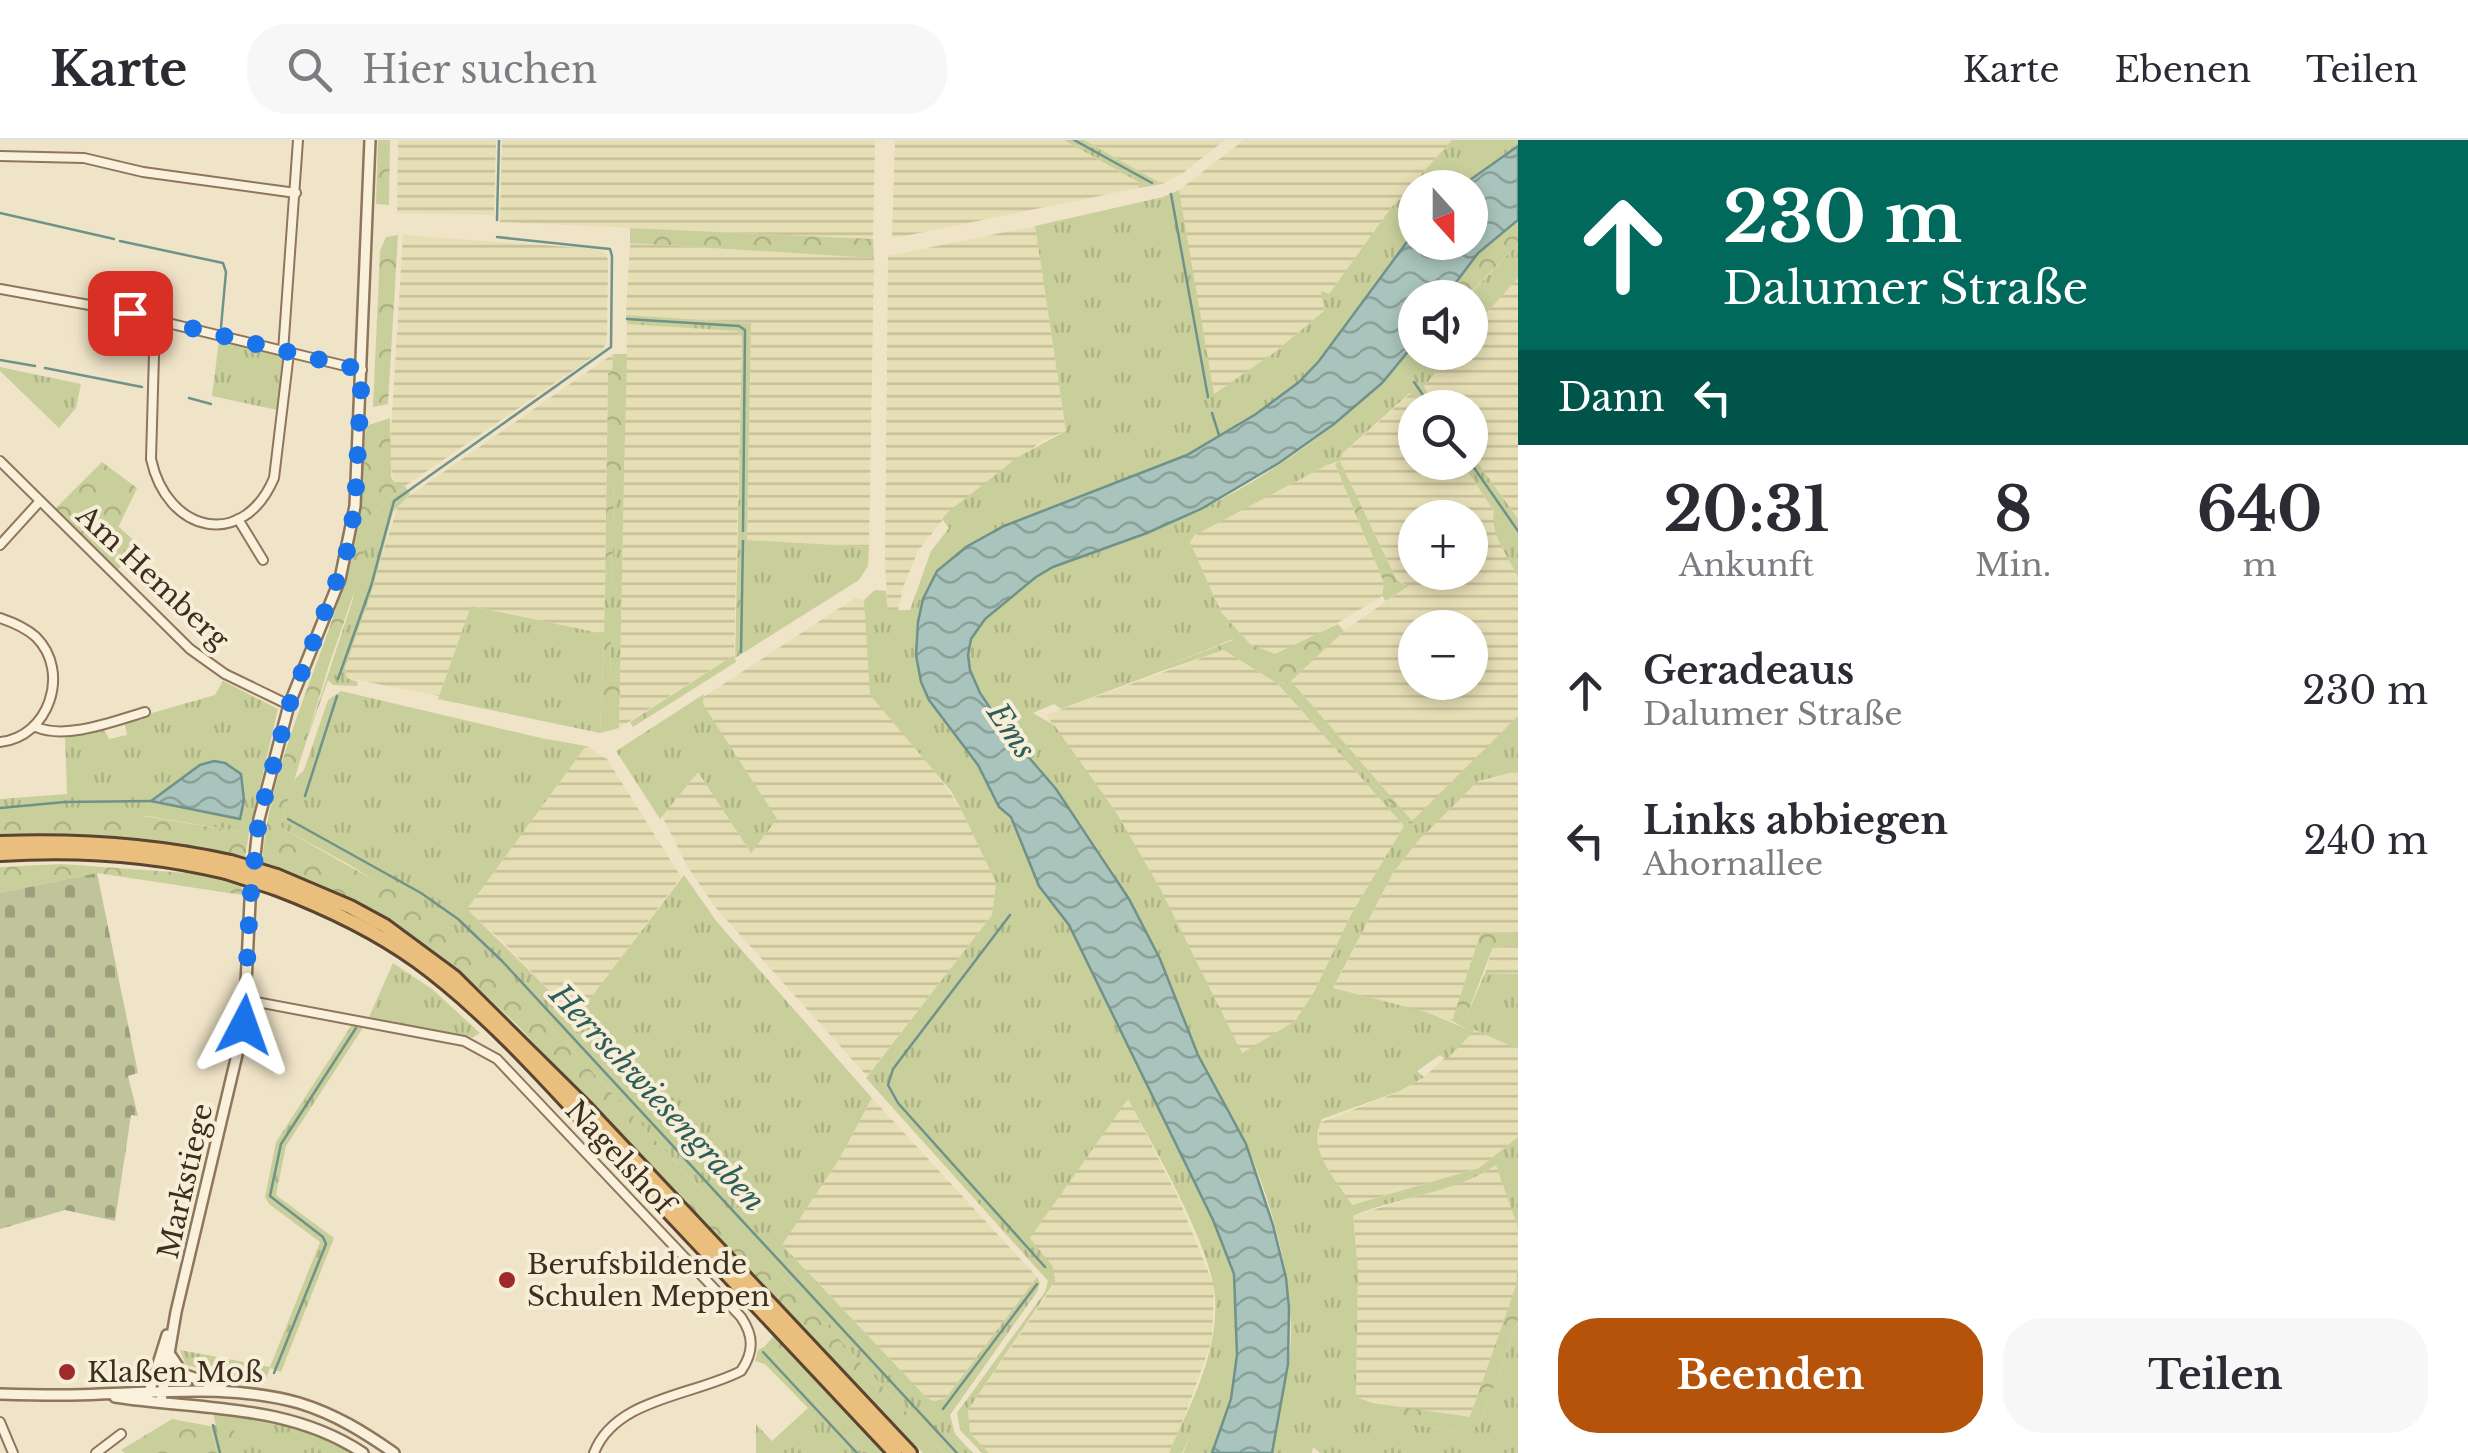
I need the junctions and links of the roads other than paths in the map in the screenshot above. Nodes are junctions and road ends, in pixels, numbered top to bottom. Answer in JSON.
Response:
{"nodes":[{"id":1,"x":298,"y":140,"type":"edge"},
{"id":2,"x":370,"y":140,"type":"edge"},
{"id":3,"x":0,"y":156,"type":"edge"},
{"id":4,"x":296,"y":194,"type":"junction"},
{"id":5,"x":0,"y":289,"type":"edge"},
{"id":6,"x":155,"y":318,"type":"junction"},
{"id":7,"x":286,"y":353,"type":"junction"},
{"id":8,"x":362,"y":370,"type":"junction"},
{"id":9,"x":0,"y":462,"type":"edge"},
{"id":10,"x":40,"y":501,"type":"junction"},
{"id":11,"x":238,"y":518,"type":"junction"},
{"id":12,"x":0,"y":545,"type":"edge"},
{"id":13,"x":263,"y":560,"type":"dead end"},
{"id":14,"x":0,"y":618,"type":"edge"},
{"id":15,"x":289,"y":706,"type":"junction"},
{"id":16,"x":145,"y":712,"type":"dead end"},
{"id":17,"x":36,"y":727,"type":"junction"},
{"id":18,"x":0,"y":742,"type":"edge"},
{"id":19,"x":1,"y":852,"type":"edge"},
{"id":20,"x":276,"y":882,"type":"junction"},
{"id":21,"x":246,"y":1000,"type":"junction"},
{"id":22,"x":176,"y":1312,"type":"junction"},
{"id":23,"x":169,"y":1350,"type":"junction"},
{"id":24,"x":0,"y":1394,"type":"edge"},
{"id":25,"x":148,"y":1395,"type":"junction"},
{"id":26,"x":259,"y":1395,"type":"junction"},
{"id":27,"x":162,"y":1396,"type":"junction"},
{"id":28,"x":0,"y":1422,"type":"edge"},
{"id":29,"x":121,"y":1434,"type":"dead end"},
{"id":30,"x":12,"y":1453,"type":"edge"},
{"id":31,"x":96,"y":1453,"type":"edge"},
{"id":32,"x":362,"y":1453,"type":"edge"},
{"id":33,"x":394,"y":1453,"type":"edge"},
{"id":34,"x":594,"y":1453,"type":"edge"},
{"id":35,"x":895,"y":1453,"type":"edge"},
{"id":36,"x":910,"y":1453,"type":"edge"}],
"edges":[{"from":1,"to":4,"type":"street"},
{"from":2,"to":8,"type":"street","name":"Markstiege"},
{"from":3,"to":4,"type":"street"},
{"from":4,"to":7,"type":"street"},
{"from":5,"to":6,"type":"street"},
{"from":6,"to":7,"type":"street"},
{"from":6,"to":11,"type":"street"},
{"from":7,"to":8,"type":"street"},
{"from":7,"to":11,"type":"street"},
{"from":8,"to":15,"type":"street","name":"Markstiege"},
{"from":9,"to":10,"type":"street","name":"Am Hemberg"},
{"from":10,"to":12,"type":"street"},
{"from":10,"to":15,"type":"street","name":"Am Hemberg"},
{"from":11,"to":13,"type":"street"},
{"from":14,"to":17,"type":"street"},
{"from":15,"to":21,"type":"street","name":"Markstiege"},
{"from":16,"to":17,"type":"street"},
{"from":17,"to":18,"type":"street"},
{"from":19,"to":20,"type":"highway","bridge":true},
{"from":20,"to":35,"type":"highway"},
{"from":20,"to":36,"type":"highway"},
{"from":21,"to":22,"type":"street","name":"Markstiege"},
{"from":21,"to":34,"type":"street","name":"Nagelshof"},
{"from":22,"to":23,"type":"street","name":"Markstiege"},
{"from":22,"to":25,"type":"street","name":"Markstiege"},
{"from":23,"to":26,"type":"street"},
{"from":23,"to":27,"type":"street","name":"Markstiege"},
{"from":24,"to":25,"type":"street"},
{"from":25,"to":27,"type":"street"},
{"from":26,"to":27,"type":"street"},
{"from":26,"to":33,"type":"street"},
{"from":27,"to":32,"type":"street"},
{"from":28,"to":30,"type":"street"},
{"from":29,"to":31,"type":"street"}]}
